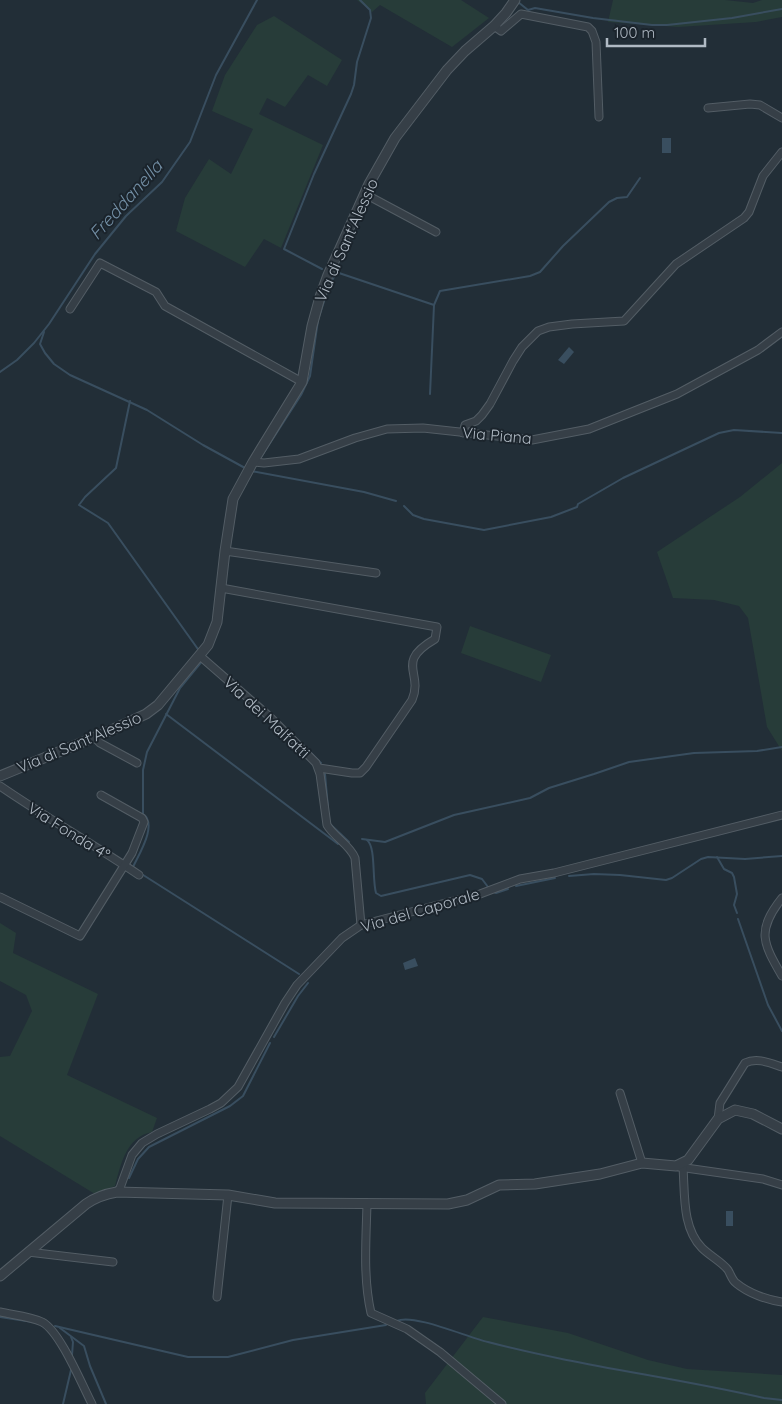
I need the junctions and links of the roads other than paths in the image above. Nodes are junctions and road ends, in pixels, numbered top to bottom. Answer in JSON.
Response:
{"nodes":[{"id":1,"x":515,"y":0,"type":"edge"},
{"id":2,"x":494,"y":26,"type":"junction"},
{"id":3,"x":708,"y":108,"type":"dead end"},
{"id":4,"x":599,"y":117,"type":"dead end"},
{"id":5,"x":782,"y":118,"type":"edge"},
{"id":6,"x":782,"y":152,"type":"edge"},
{"id":7,"x":365,"y":194,"type":"junction"},
{"id":8,"x":436,"y":232,"type":"dead end"},
{"id":9,"x":70,"y":309,"type":"dead end"},
{"id":10,"x":782,"y":332,"type":"edge"},
{"id":11,"x":302,"y":382,"type":"junction"},
{"id":12,"x":464,"y":433,"type":"junction"},
{"id":13,"x":252,"y":462,"type":"junction"},
{"id":14,"x":225,"y":551,"type":"junction"},
{"id":15,"x":376,"y":573,"type":"dead end"},
{"id":16,"x":221,"y":588,"type":"junction"},
{"id":17,"x":203,"y":656,"type":"junction"},
{"id":18,"x":94,"y":737,"type":"junction"},
{"id":19,"x":137,"y":763,"type":"dead end"},
{"id":20,"x":319,"y":768,"type":"junction"},
{"id":21,"x":0,"y":776,"type":"edge"},
{"id":22,"x":0,"y":786,"type":"edge"},
{"id":23,"x":101,"y":794,"type":"dead end"},
{"id":24,"x":782,"y":815,"type":"edge"},
{"id":25,"x":124,"y":865,"type":"junction"},
{"id":26,"x":139,"y":875,"type":"dead end"},
{"id":27,"x":0,"y":897,"type":"edge"},
{"id":28,"x":782,"y":898,"type":"edge"},
{"id":29,"x":362,"y":925,"type":"junction"},
{"id":30,"x":782,"y":976,"type":"edge"},
{"id":31,"x":782,"y":1067,"type":"edge"},
{"id":32,"x":620,"y":1094,"type":"dead end"},
{"id":33,"x":718,"y":1119,"type":"junction"},
{"id":34,"x":782,"y":1129,"type":"edge"},
{"id":35,"x":642,"y":1163,"type":"junction"},
{"id":36,"x":679,"y":1167,"type":"junction"},
{"id":37,"x":782,"y":1185,"type":"edge"},
{"id":38,"x":117,"y":1192,"type":"junction"},
{"id":39,"x":228,"y":1195,"type":"junction"},
{"id":40,"x":367,"y":1204,"type":"junction"},
{"id":41,"x":28,"y":1252,"type":"junction"},
{"id":42,"x":113,"y":1262,"type":"dead end"},
{"id":43,"x":0,"y":1276,"type":"edge"},
{"id":44,"x":217,"y":1297,"type":"dead end"},
{"id":45,"x":782,"y":1302,"type":"edge"},
{"id":46,"x":0,"y":1312,"type":"edge"},
{"id":47,"x":92,"y":1404,"type":"edge"},
{"id":48,"x":502,"y":1404,"type":"edge"}],
"edges":[{"from":1,"to":2,"type":"street","name":"Via di Sant'Alessio"},
{"from":2,"to":4,"type":"street"},
{"from":2,"to":7,"type":"street","name":"Via di Sant'Alessio"},
{"from":3,"to":5,"type":"street"},
{"from":6,"to":12,"type":"street"},
{"from":7,"to":8,"type":"street"},
{"from":7,"to":11,"type":"street","name":"Via di Sant'Alessio"},
{"from":9,"to":11,"type":"street"},
{"from":10,"to":12,"type":"street","name":"Via Piana"},
{"from":11,"to":13,"type":"street","name":"Via di Sant'Alessio"},
{"from":12,"to":13,"type":"street","name":"Via Piana"},
{"from":13,"to":14,"type":"street","name":"Via di Sant'Alessio"},
{"from":14,"to":15,"type":"street"},
{"from":14,"to":16,"type":"street","name":"Via di Sant'Alessio"},
{"from":16,"to":17,"type":"street","name":"Via di Sant'Alessio"},
{"from":16,"to":20,"type":"street"},
{"from":17,"to":18,"type":"street","name":"Via di Sant'Alessio"},
{"from":17,"to":20,"type":"street","name":"Via dei Malfatti"},
{"from":18,"to":19,"type":"street"},
{"from":18,"to":21,"type":"street","name":"Via di Sant'Alessio"},
{"from":20,"to":29,"type":"street","name":"Via dei Malfatti"},
{"from":22,"to":25,"type":"street","name":"Via Fonda 4°"},
{"from":23,"to":25,"type":"street"},
{"from":24,"to":29,"type":"street","name":"Via del Caporale"},
{"from":25,"to":26,"type":"street","name":"Via Fonda 4°"},
{"from":25,"to":27,"type":"street"},
{"from":28,"to":30,"type":"street"},
{"from":29,"to":38,"type":"street","name":"Via del Caporale"},
{"from":31,"to":33,"type":"street"},
{"from":32,"to":35,"type":"street"},
{"from":33,"to":34,"type":"street"},
{"from":33,"to":36,"type":"street"},
{"from":35,"to":36,"type":"street"},
{"from":35,"to":40,"type":"street"},
{"from":36,"to":37,"type":"street"},
{"from":36,"to":45,"type":"street"},
{"from":38,"to":39,"type":"street"},
{"from":38,"to":41,"type":"street"},
{"from":39,"to":40,"type":"street"},
{"from":39,"to":44,"type":"street"},
{"from":40,"to":48,"type":"street"},
{"from":41,"to":42,"type":"street"},
{"from":41,"to":43,"type":"street"},
{"from":46,"to":47,"type":"street"}]}
